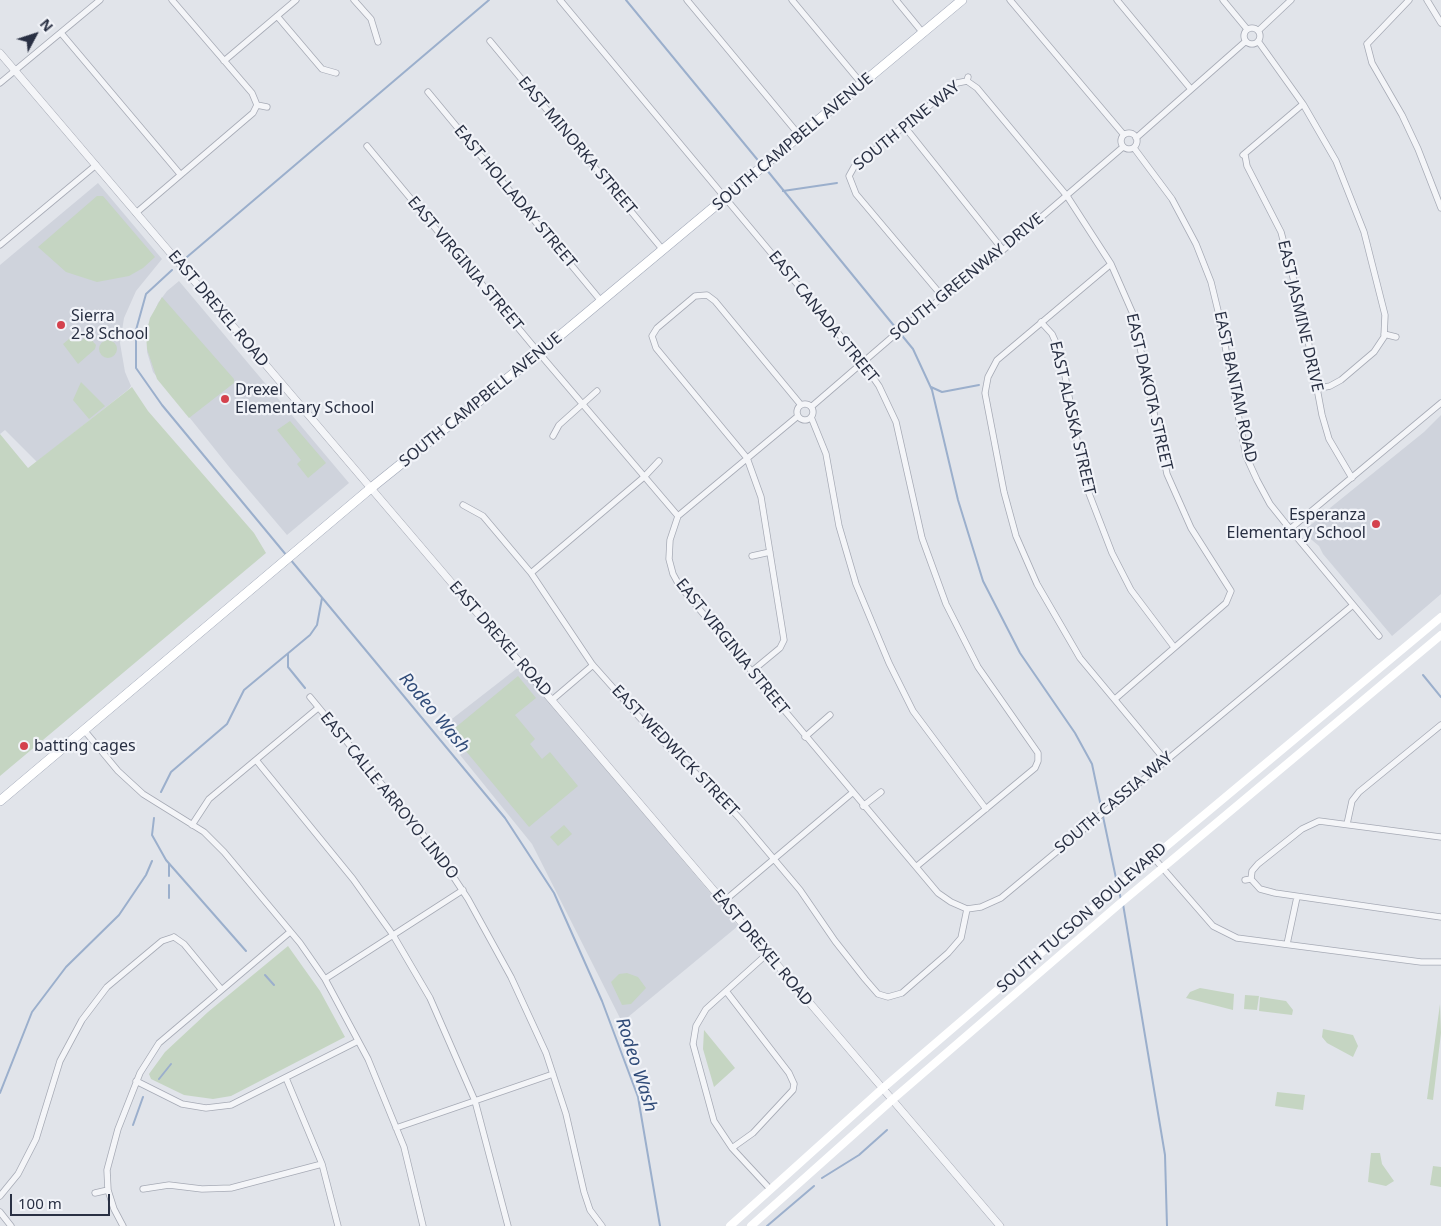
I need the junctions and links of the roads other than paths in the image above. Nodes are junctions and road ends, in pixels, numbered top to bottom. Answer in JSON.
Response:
{"nodes":[{"id":1,"x":100,"y":0,"type":"edge"},
{"id":2,"x":172,"y":0,"type":"edge"},
{"id":3,"x":296,"y":0,"type":"edge"},
{"id":4,"x":354,"y":0,"type":"edge"},
{"id":5,"x":560,"y":0,"type":"edge"},
{"id":6,"x":687,"y":0,"type":"edge"},
{"id":7,"x":792,"y":0,"type":"edge"},
{"id":8,"x":896,"y":0,"type":"edge"},
{"id":9,"x":962,"y":0,"type":"edge"},
{"id":10,"x":1010,"y":0,"type":"edge"},
{"id":11,"x":1117,"y":0,"type":"edge"},
{"id":12,"x":1223,"y":0,"type":"edge"},
{"id":13,"x":1291,"y":0,"type":"edge"},
{"id":14,"x":1409,"y":0,"type":"edge"},
{"id":15,"x":1427,"y":0,"type":"edge"},
{"id":16,"x":277,"y":16,"type":"junction"},
{"id":17,"x":1441,"y":23,"type":"edge"},
{"id":18,"x":1247,"y":29,"type":"junction"},
{"id":19,"x":1258,"y":31,"type":"junction"},
{"id":20,"x":61,"y":32,"type":"junction"},
{"id":21,"x":923,"y":33,"type":"junction"},
{"id":22,"x":490,"y":41,"type":"dead end"},
{"id":23,"x":1246,"y":41,"type":"junction"},
{"id":24,"x":1258,"y":41,"type":"junction"},
{"id":25,"x":378,"y":42,"type":"dead end"},
{"id":26,"x":0,"y":53,"type":"edge"},
{"id":27,"x":224,"y":61,"type":"junction"},
{"id":28,"x":15,"y":70,"type":"junction"},
{"id":29,"x":336,"y":73,"type":"dead end"},
{"id":30,"x":967,"y":79,"type":"joint"},
{"id":31,"x":0,"y":83,"type":"edge"},
{"id":32,"x":862,"y":84,"type":"junction"},
{"id":33,"x":1190,"y":88,"type":"junction"},
{"id":34,"x":428,"y":92,"type":"dead end"},
{"id":35,"x":1303,"y":104,"type":"junction"},
{"id":36,"x":257,"y":105,"type":"junction"},
{"id":37,"x":267,"y":107,"type":"dead end"},
{"id":38,"x":904,"y":126,"type":"junction"},
{"id":39,"x":1124,"y":135,"type":"junction"},
{"id":40,"x":800,"y":136,"type":"junction"},
{"id":41,"x":1136,"y":138,"type":"junction"},
{"id":42,"x":367,"y":146,"type":"dead end"},
{"id":43,"x":1123,"y":147,"type":"junction"},
{"id":44,"x":1134,"y":148,"type":"junction"},
{"id":45,"x":96,"y":165,"type":"junction"},
{"id":46,"x":180,"y":174,"type":"junction"},
{"id":47,"x":1067,"y":196,"type":"junction"},
{"id":48,"x":726,"y":198,"type":"junction"},
{"id":49,"x":1441,"y":208,"type":"edge"},
{"id":50,"x":136,"y":213,"type":"junction"},
{"id":51,"x":0,"y":245,"type":"edge"},
{"id":52,"x":663,"y":250,"type":"junction"},
{"id":53,"x":1003,"y":250,"type":"junction"},
{"id":54,"x":1111,"y":264,"type":"junction"},
{"id":55,"x":942,"y":296,"type":"junction"},
{"id":56,"x":602,"y":301,"type":"junction"},
{"id":57,"x":1041,"y":322,"type":"junction"},
{"id":58,"x":1384,"y":334,"type":"junction"},
{"id":59,"x":1396,"y":337,"type":"dead end"},
{"id":60,"x":539,"y":354,"type":"junction"},
{"id":61,"x":863,"y":363,"type":"junction"},
{"id":62,"x":1316,"y":389,"type":"junction"},
{"id":63,"x":596,"y":391,"type":"dead end"},
{"id":64,"x":1441,"y":403,"type":"edge"},
{"id":65,"x":581,"y":404,"type":"junction"},
{"id":66,"x":802,"y":404,"type":"junction"},
{"id":67,"x":811,"y":407,"type":"junction"},
{"id":68,"x":798,"y":416,"type":"junction"},
{"id":69,"x":811,"y":417,"type":"junction"},
{"id":70,"x":553,"y":436,"type":"dead end"},
{"id":71,"x":747,"y":458,"type":"junction"},
{"id":72,"x":659,"y":461,"type":"dead end"},
{"id":73,"x":644,"y":477,"type":"junction"},
{"id":74,"x":1352,"y":478,"type":"junction"},
{"id":75,"x":371,"y":488,"type":"junction"},
{"id":76,"x":463,"y":505,"type":"dead end"},
{"id":77,"x":678,"y":516,"type":"junction"},
{"id":78,"x":1290,"y":529,"type":"junction"},
{"id":79,"x":770,"y":552,"type":"junction"},
{"id":80,"x":752,"y":556,"type":"dead end"},
{"id":81,"x":531,"y":573,"type":"junction"},
{"id":82,"x":1353,"y":605,"type":"junction"},
{"id":83,"x":1441,"y":617,"type":"edge"},
{"id":84,"x":1441,"y":635,"type":"edge"},
{"id":85,"x":1379,"y":636,"type":"dead end"},
{"id":86,"x":1174,"y":646,"type":"junction"},
{"id":87,"x":593,"y":665,"type":"junction"},
{"id":88,"x":751,"y":672,"type":"junction"},
{"id":89,"x":310,"y":697,"type":"dead end"},
{"id":90,"x":1114,"y":699,"type":"junction"},
{"id":91,"x":552,"y":700,"type":"junction"},
{"id":92,"x":318,"y":708,"type":"junction"},
{"id":93,"x":830,"y":715,"type":"dead end"},
{"id":94,"x":1441,"y":725,"type":"edge"},
{"id":95,"x":84,"y":730,"type":"junction"},
{"id":96,"x":805,"y":737,"type":"junction"},
{"id":97,"x":256,"y":760,"type":"junction"},
{"id":98,"x":1165,"y":760,"type":"junction"},
{"id":99,"x":881,"y":792,"type":"dead end"},
{"id":100,"x":852,"y":793,"type":"junction"},
{"id":101,"x":0,"y":801,"type":"edge"},
{"id":102,"x":863,"y":806,"type":"junction"},
{"id":103,"x":986,"y":809,"type":"junction"},
{"id":104,"x":1348,"y":824,"type":"junction"},
{"id":105,"x":192,"y":825,"type":"junction"},
{"id":106,"x":1441,"y":837,"type":"edge"},
{"id":107,"x":1152,"y":857,"type":"junction"},
{"id":108,"x":774,"y":859,"type":"junction"},
{"id":109,"x":917,"y":866,"type":"junction"},
{"id":110,"x":1162,"y":868,"type":"junction"},
{"id":111,"x":462,"y":890,"type":"junction"},
{"id":112,"x":1297,"y":897,"type":"junction"},
{"id":113,"x":723,"y":902,"type":"junction"},
{"id":114,"x":967,"y":909,"type":"junction"},
{"id":115,"x":1441,"y":917,"type":"edge"},
{"id":116,"x":290,"y":932,"type":"junction"},
{"id":117,"x":393,"y":935,"type":"junction"},
{"id":118,"x":1287,"y":944,"type":"junction"},
{"id":119,"x":767,"y":954,"type":"junction"},
{"id":120,"x":1441,"y":962,"type":"edge"},
{"id":121,"x":325,"y":979,"type":"junction"},
{"id":122,"x":222,"y":989,"type":"junction"},
{"id":123,"x":726,"y":991,"type":"junction"},
{"id":124,"x":358,"y":1041,"type":"junction"},
{"id":125,"x":553,"y":1074,"type":"junction"},
{"id":126,"x":286,"y":1078,"type":"junction"},
{"id":127,"x":136,"y":1081,"type":"junction"},
{"id":128,"x":882,"y":1089,"type":"junction"},
{"id":129,"x":892,"y":1100,"type":"junction"},
{"id":130,"x":475,"y":1101,"type":"junction"},
{"id":131,"x":396,"y":1128,"type":"junction"},
{"id":132,"x":732,"y":1148,"type":"junction"},
{"id":133,"x":322,"y":1164,"type":"junction"},
{"id":134,"x":143,"y":1189,"type":"dead end"},
{"id":135,"x":770,"y":1189,"type":"junction"},
{"id":136,"x":108,"y":1190,"type":"junction"},
{"id":137,"x":95,"y":1193,"type":"dead end"},
{"id":138,"x":0,"y":1196,"type":"edge"},
{"id":139,"x":0,"y":1212,"type":"edge"},
{"id":140,"x":11,"y":1226,"type":"edge"},
{"id":141,"x":123,"y":1226,"type":"edge"},
{"id":142,"x":338,"y":1226,"type":"edge"},
{"id":143,"x":423,"y":1226,"type":"edge"},
{"id":144,"x":508,"y":1226,"type":"edge"},
{"id":145,"x":602,"y":1226,"type":"edge"},
{"id":146,"x":730,"y":1226,"type":"edge"},
{"id":147,"x":751,"y":1226,"type":"edge"},
{"id":148,"x":1000,"y":1226,"type":"edge"}],
"edges":[{"from":1,"to":20,"type":"street"},
{"from":2,"to":27,"type":"street"},
{"from":3,"to":16,"type":"street"},
{"from":4,"to":25,"type":"street"},
{"from":5,"to":48,"type":"street","name":"EAST CANADA STREET"},
{"from":6,"to":40,"type":"street"},
{"from":7,"to":32,"type":"street"},
{"from":8,"to":21,"type":"street"},
{"from":9,"to":21,"type":"main road","name":"SOUTH CAMPBELL AVENUE"},
{"from":10,"to":39,"type":"street"},
{"from":11,"to":33,"type":"street"},
{"from":12,"to":18,"type":"street"},
{"from":13,"to":19,"type":"street"},
{"from":14,"to":49,"type":"street"},
{"from":15,"to":17,"type":"street"},
{"from":16,"to":27,"type":"street"},
{"from":16,"to":29,"type":"street"},
{"from":18,"to":19,"type":"street"},
{"from":18,"to":23,"type":"street"},
{"from":19,"to":24,"type":"street"},
{"from":20,"to":28,"type":"street"},
{"from":20,"to":46,"type":"street"},
{"from":21,"to":32,"type":"main road","name":"SOUTH CAMPBELL AVENUE"},
{"from":22,"to":52,"type":"street","name":"EAST MINORKA STREET"},
{"from":23,"to":24,"type":"street"},
{"from":23,"to":33,"type":"street"},
{"from":24,"to":35,"type":"street"},
{"from":26,"to":28,"type":"street","name":"EAST DREXEL ROAD"},
{"from":27,"to":36,"type":"street"},
{"from":28,"to":31,"type":"street"},
{"from":28,"to":45,"type":"street","name":"EAST DREXEL ROAD"},
{"from":30,"to":38,"type":"street","name":"SOUTH PINE WAY"},
{"from":30,"to":47,"type":"street","name":"EAST DAKOTA STREET"},
{"from":32,"to":40,"type":"main road","name":"SOUTH CAMPBELL AVENUE"},
{"from":33,"to":41,"type":"street"},
{"from":34,"to":56,"type":"street","name":"EAST HOLLADAY STREET"},
{"from":35,"to":58,"type":"street"},
{"from":35,"to":62,"type":"street","name":"EAST JASMINE DRIVE"},
{"from":36,"to":37,"type":"street"},
{"from":36,"to":46,"type":"street"},
{"from":38,"to":53,"type":"street"},
{"from":38,"to":55,"type":"street","name":"SOUTH PINE WAY"},
{"from":39,"to":41,"type":"street"},
{"from":39,"to":43,"type":"street"},
{"from":40,"to":48,"type":"main road","name":"SOUTH CAMPBELL AVENUE"},
{"from":41,"to":44,"type":"street"},
{"from":42,"to":60,"type":"street","name":"EAST VIRGINIA STREET"},
{"from":43,"to":44,"type":"street"},
{"from":43,"to":47,"type":"street","name":"SOUTH GREENWAY DRIVE"},
{"from":44,"to":78,"type":"street","name":"EAST BANTAM ROAD"},
{"from":45,"to":50,"type":"street","name":"EAST DREXEL ROAD"},
{"from":45,"to":51,"type":"street"},
{"from":46,"to":50,"type":"street"},
{"from":47,"to":53,"type":"street","name":"SOUTH GREENWAY DRIVE"},
{"from":47,"to":54,"type":"street","name":"EAST DAKOTA STREET"},
{"from":48,"to":52,"type":"main road","name":"SOUTH CAMPBELL AVENUE"},
{"from":48,"to":61,"type":"street","name":"EAST CANADA STREET"},
{"from":50,"to":75,"type":"street","name":"EAST DREXEL ROAD"},
{"from":52,"to":56,"type":"main road","name":"SOUTH CAMPBELL AVENUE"},
{"from":53,"to":55,"type":"street","name":"SOUTH GREENWAY DRIVE"},
{"from":54,"to":57,"type":"street"},
{"from":54,"to":86,"type":"street","name":"EAST DAKOTA STREET"},
{"from":55,"to":61,"type":"street","name":"SOUTH GREENWAY DRIVE"},
{"from":56,"to":60,"type":"main road","name":"SOUTH CAMPBELL AVENUE"},
{"from":57,"to":86,"type":"street","name":"EAST ALASKA STREET"},
{"from":57,"to":90,"type":"street"},
{"from":58,"to":59,"type":"street"},
{"from":58,"to":62,"type":"street"},
{"from":60,"to":65,"type":"street","name":"EAST VIRGINIA STREET"},
{"from":60,"to":75,"type":"main road","name":"SOUTH CAMPBELL AVENUE"},
{"from":61,"to":67,"type":"street","name":"SOUTH GREENWAY DRIVE"},
{"from":61,"to":103,"type":"street","name":"EAST CANADA STREET"},
{"from":62,"to":74,"type":"street","name":"EAST JASMINE DRIVE"},
{"from":63,"to":65,"type":"street"},
{"from":64,"to":74,"type":"street"},
{"from":65,"to":70,"type":"street"},
{"from":65,"to":73,"type":"street","name":"EAST VIRGINIA STREET"},
{"from":66,"to":67,"type":"street"},
{"from":66,"to":68,"type":"street"},
{"from":66,"to":71,"type":"street"},
{"from":67,"to":69,"type":"street"},
{"from":68,"to":69,"type":"street"},
{"from":68,"to":71,"type":"street"},
{"from":69,"to":103,"type":"street"},
{"from":71,"to":77,"type":"street"},
{"from":71,"to":79,"type":"street"},
{"from":72,"to":73,"type":"street"},
{"from":73,"to":77,"type":"street","name":"EAST VIRGINIA STREET"},
{"from":73,"to":81,"type":"street"},
{"from":74,"to":78,"type":"street"},
{"from":75,"to":91,"type":"street","name":"EAST DREXEL ROAD"},
{"from":75,"to":95,"type":"main road","name":"SOUTH CAMPBELL AVENUE"},
{"from":76,"to":81,"type":"street","name":"EAST WEDWICK STREET"},
{"from":77,"to":88,"type":"street","name":"EAST VIRGINIA STREET"},
{"from":78,"to":82,"type":"street","name":"EAST BANTAM ROAD"},
{"from":79,"to":80,"type":"street"},
{"from":79,"to":88,"type":"street"},
{"from":81,"to":87,"type":"street","name":"EAST WEDWICK STREET"},
{"from":82,"to":85,"type":"street","name":"EAST BANTAM ROAD"},
{"from":82,"to":98,"type":"street","name":"SOUTH CASSIA WAY"},
{"from":83,"to":107,"type":"main road","name":"SOUTH TUCSON BOULEVARD"},
{"from":84,"to":110,"type":"main road","name":"SOUTH TUCSON BOULEVARD"},
{"from":86,"to":90,"type":"street"},
{"from":87,"to":91,"type":"street"},
{"from":87,"to":108,"type":"street","name":"EAST WEDWICK STREET"},
{"from":88,"to":96,"type":"street","name":"EAST VIRGINIA STREET"},
{"from":89,"to":92,"type":"street","name":"EAST CALLE ARROYO LINDO"},
{"from":90,"to":98,"type":"street"},
{"from":91,"to":113,"type":"street","name":"EAST DREXEL ROAD"},
{"from":92,"to":97,"type":"street"},
{"from":92,"to":111,"type":"street","name":"EAST CALLE ARROYO LINDO"},
{"from":93,"to":96,"type":"street"},
{"from":94,"to":104,"type":"street"},
{"from":95,"to":101,"type":"main road","name":"SOUTH CAMPBELL AVENUE"},
{"from":95,"to":105,"type":"street"},
{"from":96,"to":100,"type":"street","name":"EAST VIRGINIA STREET"},
{"from":97,"to":105,"type":"street"},
{"from":97,"to":117,"type":"street"},
{"from":98,"to":114,"type":"street","name":"SOUTH CASSIA WAY"},
{"from":99,"to":102,"type":"street"},
{"from":100,"to":102,"type":"street","name":"EAST VIRGINIA STREET"},
{"from":100,"to":108,"type":"street"},
{"from":102,"to":109,"type":"street","name":"EAST VIRGINIA STREET"},
{"from":103,"to":109,"type":"street"},
{"from":104,"to":106,"type":"street"},
{"from":104,"to":112,"type":"street"},
{"from":105,"to":116,"type":"street"},
{"from":107,"to":110,"type":"street"},
{"from":107,"to":128,"type":"main road","name":"SOUTH TUCSON BOULEVARD"},
{"from":108,"to":113,"type":"street"},
{"from":108,"to":114,"type":"street","name":"EAST WEDWICK STREET"},
{"from":109,"to":114,"type":"street","name":"EAST VIRGINIA STREET"},
{"from":110,"to":118,"type":"street"},
{"from":110,"to":129,"type":"main road","name":"SOUTH TUCSON BOULEVARD"},
{"from":111,"to":117,"type":"street"},
{"from":111,"to":125,"type":"street","name":"EAST CALLE ARROYO LINDO"},
{"from":112,"to":115,"type":"street"},
{"from":112,"to":118,"type":"street"},
{"from":113,"to":119,"type":"street","name":"EAST DREXEL ROAD"},
{"from":116,"to":121,"type":"street"},
{"from":116,"to":122,"type":"street"},
{"from":117,"to":121,"type":"street"},
{"from":117,"to":130,"type":"street"},
{"from":118,"to":120,"type":"street"},
{"from":119,"to":123,"type":"street"},
{"from":119,"to":128,"type":"street","name":"EAST DREXEL ROAD"},
{"from":121,"to":124,"type":"street"},
{"from":122,"to":127,"type":"street"},
{"from":122,"to":138,"type":"street"},
{"from":123,"to":132,"type":"street"},
{"from":123,"to":132,"type":"street"},
{"from":124,"to":126,"type":"street"},
{"from":124,"to":131,"type":"street"},
{"from":125,"to":130,"type":"street"},
{"from":125,"to":145,"type":"street","name":"EAST CALLE ARROYO LINDO"},
{"from":126,"to":127,"type":"street"},
{"from":126,"to":133,"type":"street"},
{"from":127,"to":136,"type":"street"},
{"from":128,"to":129,"type":"street","name":"EAST DREXEL ROAD"},
{"from":128,"to":135,"type":"main road","name":"SOUTH TUCSON BOULEVARD"},
{"from":129,"to":147,"type":"main road","name":"SOUTH TUCSON BOULEVARD"},
{"from":129,"to":148,"type":"street","name":"EAST DREXEL ROAD"},
{"from":130,"to":131,"type":"street"},
{"from":130,"to":144,"type":"street"},
{"from":131,"to":143,"type":"street"},
{"from":132,"to":135,"type":"street"},
{"from":133,"to":134,"type":"street"},
{"from":133,"to":142,"type":"street"},
{"from":135,"to":146,"type":"main road","name":"SOUTH TUCSON BOULEVARD"},
{"from":136,"to":137,"type":"street"},
{"from":136,"to":141,"type":"street"},
{"from":139,"to":140,"type":"street"}]}
